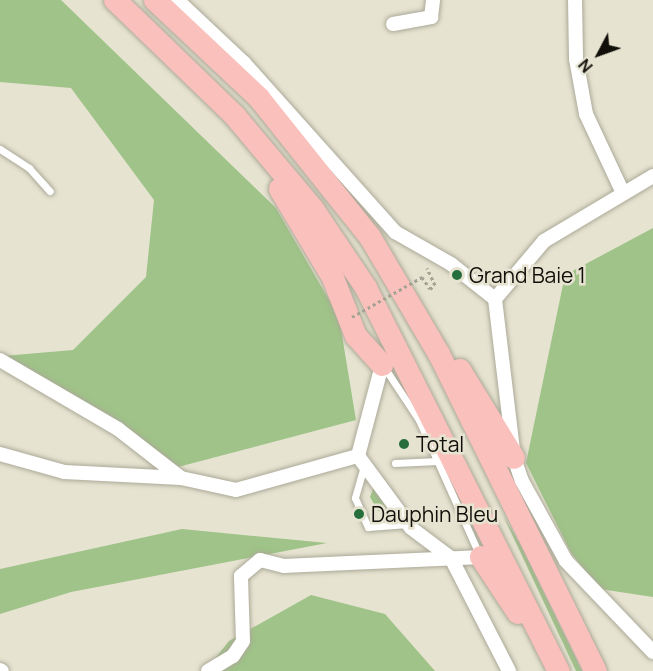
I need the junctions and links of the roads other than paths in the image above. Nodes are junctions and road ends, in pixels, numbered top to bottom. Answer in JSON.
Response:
{"nodes":[{"id":1,"x":115,"y":0,"type":"edge"},
{"id":2,"x":155,"y":0,"type":"edge"},
{"id":3,"x":177,"y":0,"type":"edge"},
{"id":4,"x":433,"y":0,"type":"edge"},
{"id":5,"x":575,"y":0,"type":"edge"},
{"id":6,"x":393,"y":24,"type":"dead end"},
{"id":7,"x":235,"y":116,"type":"junction"},
{"id":8,"x":0,"y":149,"type":"edge"},
{"id":9,"x":653,"y":176,"type":"edge"},
{"id":10,"x":50,"y":191,"type":"dead end"},
{"id":11,"x":622,"y":191,"type":"junction"},
{"id":12,"x":495,"y":299,"type":"junction"},
{"id":13,"x":440,"y":354,"type":"junction"},
{"id":14,"x":0,"y":360,"type":"edge"},
{"id":15,"x":382,"y":365,"type":"junction"},
{"id":16,"x":0,"y":454,"type":"edge"},
{"id":17,"x":514,"y":458,"type":"junction"},
{"id":18,"x":361,"y":461,"type":"junction"},
{"id":19,"x":438,"y":461,"type":"junction"},
{"id":20,"x":395,"y":464,"type":"dead end"},
{"id":21,"x":181,"y":478,"type":"junction"},
{"id":22,"x":408,"y":524,"type":"junction"},
{"id":23,"x":481,"y":557,"type":"junction"},
{"id":24,"x":452,"y":558,"type":"junction"},
{"id":25,"x":653,"y":652,"type":"edge"},
{"id":26,"x":208,"y":671,"type":"edge"},
{"id":27,"x":509,"y":671,"type":"edge"},
{"id":28,"x":554,"y":671,"type":"edge"},
{"id":29,"x":560,"y":671,"type":"edge"},
{"id":30,"x":596,"y":671,"type":"edge"}],
"edges":[{"from":1,"to":7,"type":"highway"},
{"from":2,"to":13,"type":"highway"},
{"from":3,"to":12,"type":"street"},
{"from":4,"to":6,"type":"street"},
{"from":5,"to":11,"type":"street"},
{"from":7,"to":15,"type":"highway"},
{"from":7,"to":29,"type":"highway"},
{"from":8,"to":10,"type":"lane"},
{"from":9,"to":11,"type":"street"},
{"from":11,"to":12,"type":"street"},
{"from":12,"to":17,"type":"street"},
{"from":13,"to":17,"type":"highway"},
{"from":13,"to":30,"type":"highway"},
{"from":14,"to":21,"type":"street"},
{"from":15,"to":18,"type":"street"},
{"from":15,"to":19,"type":"lane"},
{"from":16,"to":21,"type":"street"},
{"from":17,"to":25,"type":"street"},
{"from":18,"to":21,"type":"street"},
{"from":18,"to":22,"type":"street"},
{"from":18,"to":22,"type":"lane"},
{"from":19,"to":20,"type":"lane"},
{"from":19,"to":23,"type":"lane"},
{"from":22,"to":24,"type":"street"},
{"from":23,"to":24,"type":"street"},
{"from":23,"to":28,"type":"highway"},
{"from":24,"to":26,"type":"street"},
{"from":24,"to":27,"type":"street"}]}
